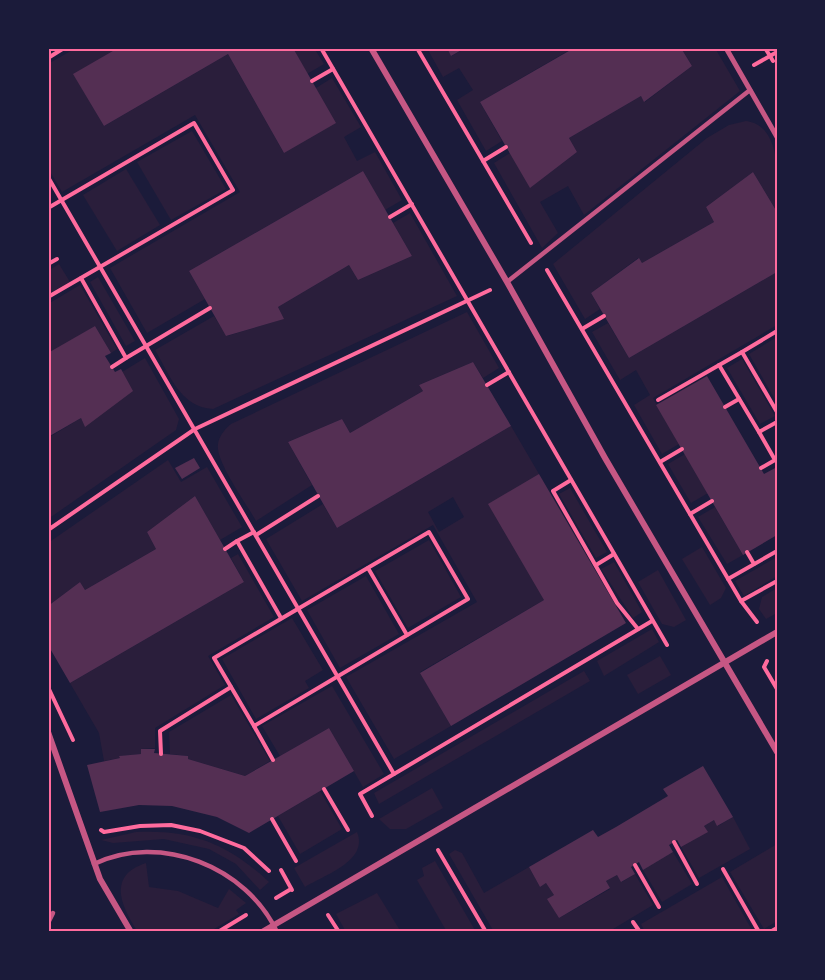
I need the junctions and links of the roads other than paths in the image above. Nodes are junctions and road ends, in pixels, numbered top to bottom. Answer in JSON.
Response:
{"nodes":[{"id":1,"x":371,"y":48,"type":"edge"},
{"id":2,"x":726,"y":48,"type":"edge"},
{"id":3,"x":750,"y":90,"type":"junction"},
{"id":4,"x":777,"y":137,"type":"edge"},
{"id":5,"x":507,"y":282,"type":"junction"},
{"id":6,"x":777,"y":632,"type":"edge"},
{"id":7,"x":725,"y":663,"type":"junction"},
{"id":8,"x":48,"y":732,"type":"edge"},
{"id":9,"x":777,"y":752,"type":"edge"},
{"id":10,"x":94,"y":864,"type":"junction"},
{"id":11,"x":53,"y":913,"type":"dead end"},
{"id":12,"x":48,"y":923,"type":"edge"},
{"id":13,"x":275,"y":929,"type":"edge"},
{"id":14,"x":130,"y":932,"type":"edge"},
{"id":15,"x":262,"y":932,"type":"edge"}],
"edges":[{"from":1,"to":5,"type":"street"},
{"from":2,"to":3,"type":"street"},
{"from":3,"to":4,"type":"street"},
{"from":3,"to":5,"type":"lane"},
{"from":5,"to":7,"type":"street"},
{"from":6,"to":7,"type":"street"},
{"from":7,"to":9,"type":"street"},
{"from":7,"to":13,"type":"street"},
{"from":8,"to":10,"type":"street"},
{"from":10,"to":13,"type":"lane"},
{"from":10,"to":14,"type":"street"},
{"from":11,"to":12,"type":"lane"},
{"from":13,"to":15,"type":"street"}]}
